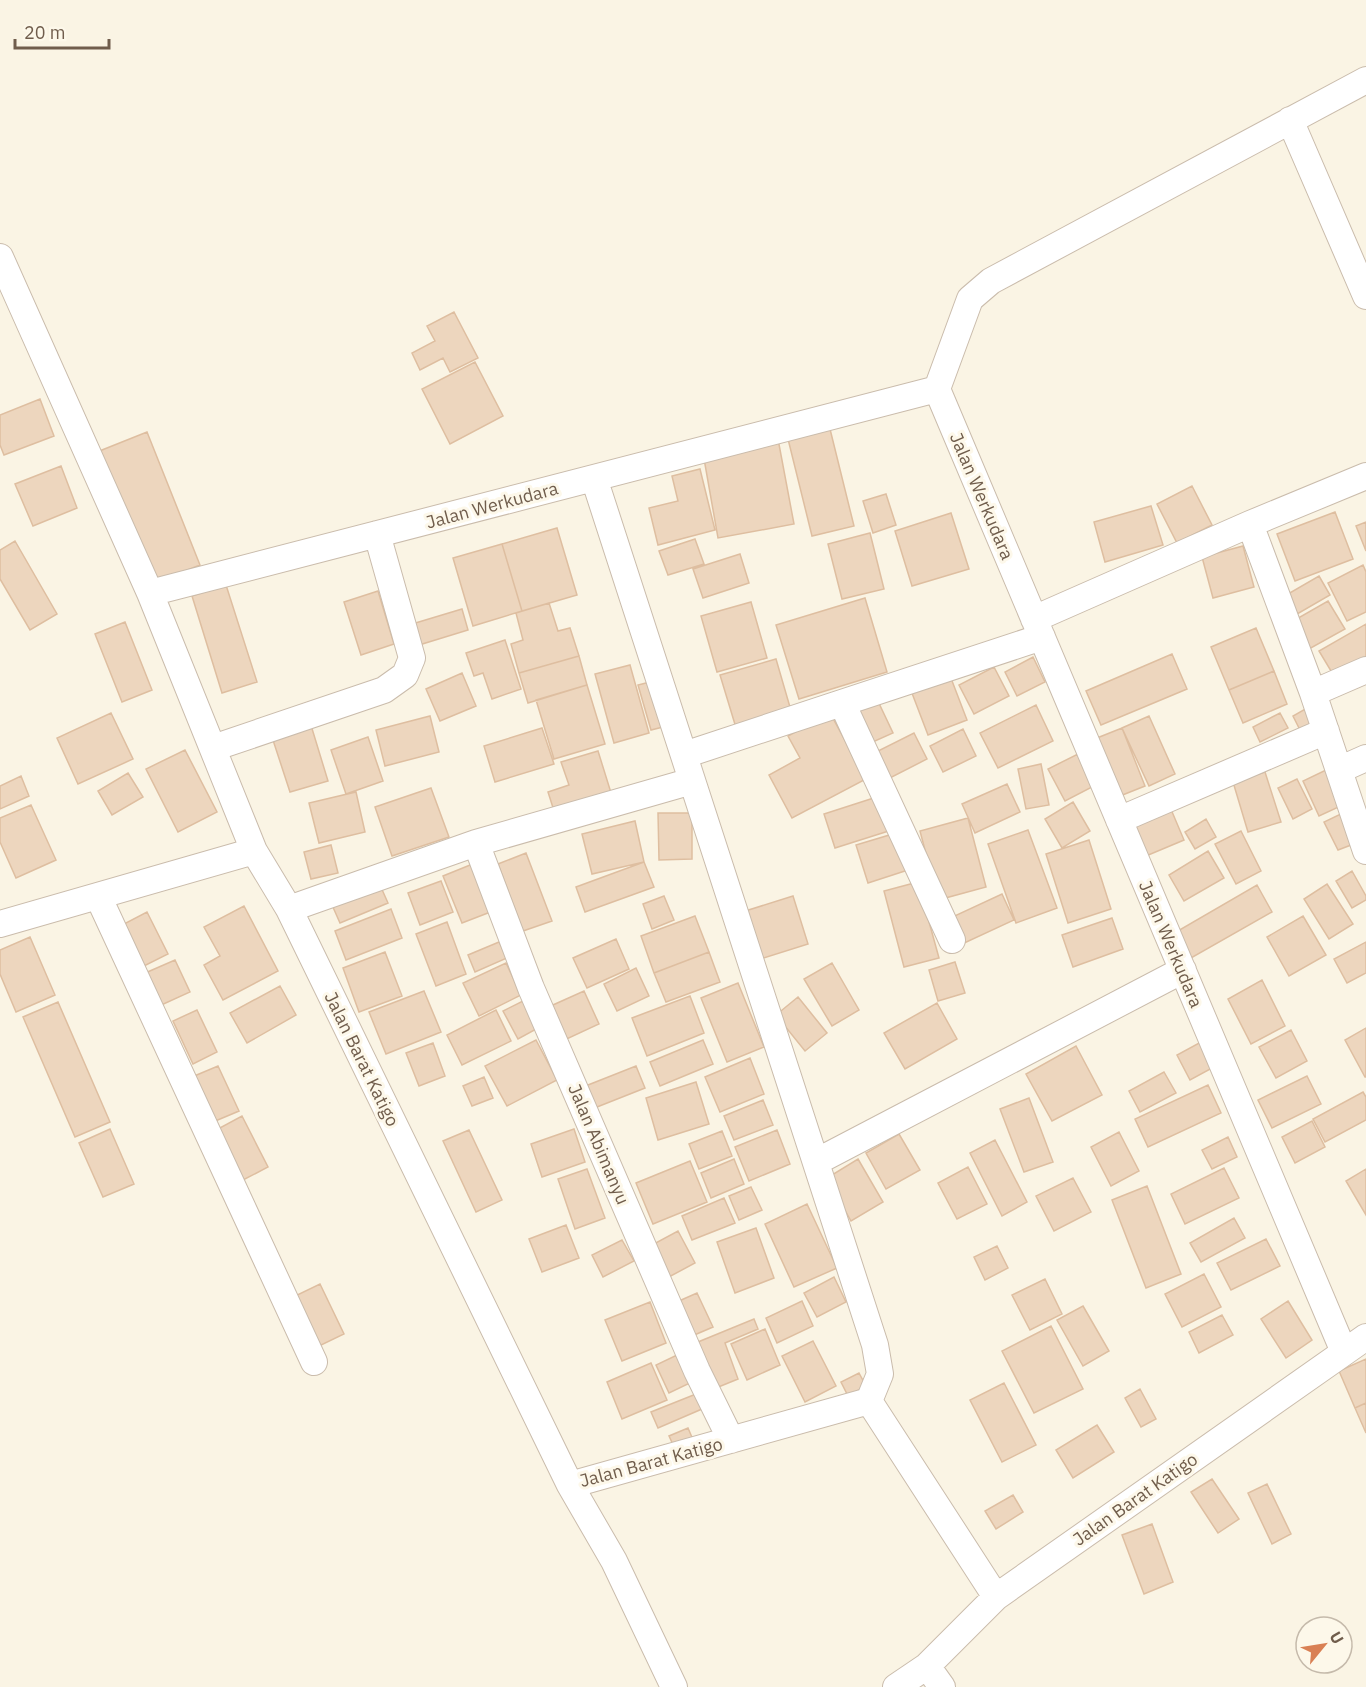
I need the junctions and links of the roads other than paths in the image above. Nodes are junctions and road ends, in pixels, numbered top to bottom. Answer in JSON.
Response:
{"nodes":[{"id":1,"x":1366,"y":80,"type":"edge"},
{"id":2,"x":1290,"y":120,"type":"junction"},
{"id":3,"x":0,"y":257,"type":"edge"},
{"id":4,"x":1366,"y":296,"type":"edge"},
{"id":5,"x":937,"y":389,"type":"junction"},
{"id":6,"x":1366,"y":476,"type":"edge"},
{"id":7,"x":594,"y":478,"type":"junction"},
{"id":8,"x":1250,"y":524,"type":"junction"},
{"id":9,"x":377,"y":534,"type":"junction"},
{"id":10,"x":150,"y":593,"type":"junction"},
{"id":11,"x":1038,"y":628,"type":"junction"},
{"id":12,"x":1366,"y":670,"type":"edge"},
{"id":13,"x":1313,"y":693,"type":"junction"},
{"id":14,"x":842,"y":703,"type":"junction"},
{"id":15,"x":1326,"y":731,"type":"junction"},
{"id":16,"x":213,"y":748,"type":"junction"},
{"id":17,"x":684,"y":755,"type":"junction"},
{"id":18,"x":1366,"y":758,"type":"edge"},
{"id":19,"x":1339,"y":770,"type":"junction"},
{"id":20,"x":692,"y":781,"type":"junction"},
{"id":21,"x":1119,"y":820,"type":"junction"},
{"id":22,"x":476,"y":843,"type":"junction"},
{"id":23,"x":254,"y":851,"type":"junction"},
{"id":24,"x":1366,"y":851,"type":"edge"},
{"id":25,"x":98,"y":896,"type":"junction"},
{"id":26,"x":289,"y":909,"type":"junction"},
{"id":27,"x":0,"y":924,"type":"edge"},
{"id":28,"x":952,"y":940,"type":"dead end"},
{"id":29,"x":1183,"y":970,"type":"junction"},
{"id":30,"x":816,"y":1162,"type":"junction"},
{"id":31,"x":1366,"y":1337,"type":"edge"},
{"id":32,"x":1344,"y":1352,"type":"junction"},
{"id":33,"x":314,"y":1362,"type":"dead end"},
{"id":34,"x":869,"y":1401,"type":"junction"},
{"id":35,"x":731,"y":1440,"type":"junction"},
{"id":36,"x":570,"y":1485,"type":"junction"},
{"id":37,"x":996,"y":1597,"type":"junction"},
{"id":38,"x":927,"y":1666,"type":"junction"},
{"id":39,"x":674,"y":1687,"type":"edge"},
{"id":40,"x":896,"y":1687,"type":"edge"},
{"id":41,"x":942,"y":1687,"type":"edge"}],
"edges":[{"from":1,"to":2,"type":"street"},
{"from":2,"to":4,"type":"street"},
{"from":2,"to":5,"type":"street"},
{"from":3,"to":10,"type":"street","name":"Jalan Barat Katigo"},
{"from":5,"to":7,"type":"street","name":"Jalan Werkudara"},
{"from":5,"to":11,"type":"street","name":"Jalan Werkudara"},
{"from":6,"to":8,"type":"street"},
{"from":7,"to":9,"type":"street","name":"Jalan Werkudara"},
{"from":7,"to":17,"type":"street"},
{"from":8,"to":11,"type":"street"},
{"from":8,"to":13,"type":"street"},
{"from":9,"to":10,"type":"street","name":"Jalan Werkudara"},
{"from":9,"to":16,"type":"street"},
{"from":10,"to":16,"type":"street","name":"Jalan Barat Katigo"},
{"from":11,"to":14,"type":"street"},
{"from":11,"to":21,"type":"street","name":"Jalan Werkudara"},
{"from":12,"to":13,"type":"street"},
{"from":13,"to":15,"type":"street"},
{"from":14,"to":17,"type":"street"},
{"from":14,"to":28,"type":"street"},
{"from":15,"to":19,"type":"street"},
{"from":15,"to":21,"type":"street"},
{"from":16,"to":23,"type":"street","name":"Jalan Barat Katigo"},
{"from":17,"to":20,"type":"street"},
{"from":18,"to":19,"type":"street"},
{"from":19,"to":24,"type":"street"},
{"from":20,"to":22,"type":"street"},
{"from":20,"to":30,"type":"street"},
{"from":21,"to":29,"type":"street","name":"Jalan Werkudara"},
{"from":22,"to":26,"type":"street"},
{"from":22,"to":35,"type":"street","name":"Jalan Abimanyu"},
{"from":23,"to":25,"type":"street"},
{"from":23,"to":26,"type":"street","name":"Jalan Barat Katigo"},
{"from":25,"to":27,"type":"street"},
{"from":25,"to":33,"type":"street"},
{"from":26,"to":36,"type":"street","name":"Jalan Barat Katigo"},
{"from":29,"to":30,"type":"street"},
{"from":29,"to":32,"type":"street","name":"Jalan Werkudara"},
{"from":30,"to":34,"type":"street"},
{"from":31,"to":32,"type":"street","name":"Jalan Barat Katigo"},
{"from":32,"to":37,"type":"street","name":"Jalan Barat Katigo"},
{"from":34,"to":35,"type":"street","name":"Jalan Barat Katigo"},
{"from":34,"to":37,"type":"street"},
{"from":35,"to":36,"type":"street","name":"Jalan Barat Katigo"},
{"from":36,"to":39,"type":"street"},
{"from":37,"to":38,"type":"street","name":"Jalan Barat Katigo"},
{"from":38,"to":40,"type":"street","name":"Jalan Barat Katigo"},
{"from":38,"to":41,"type":"street"}]}
